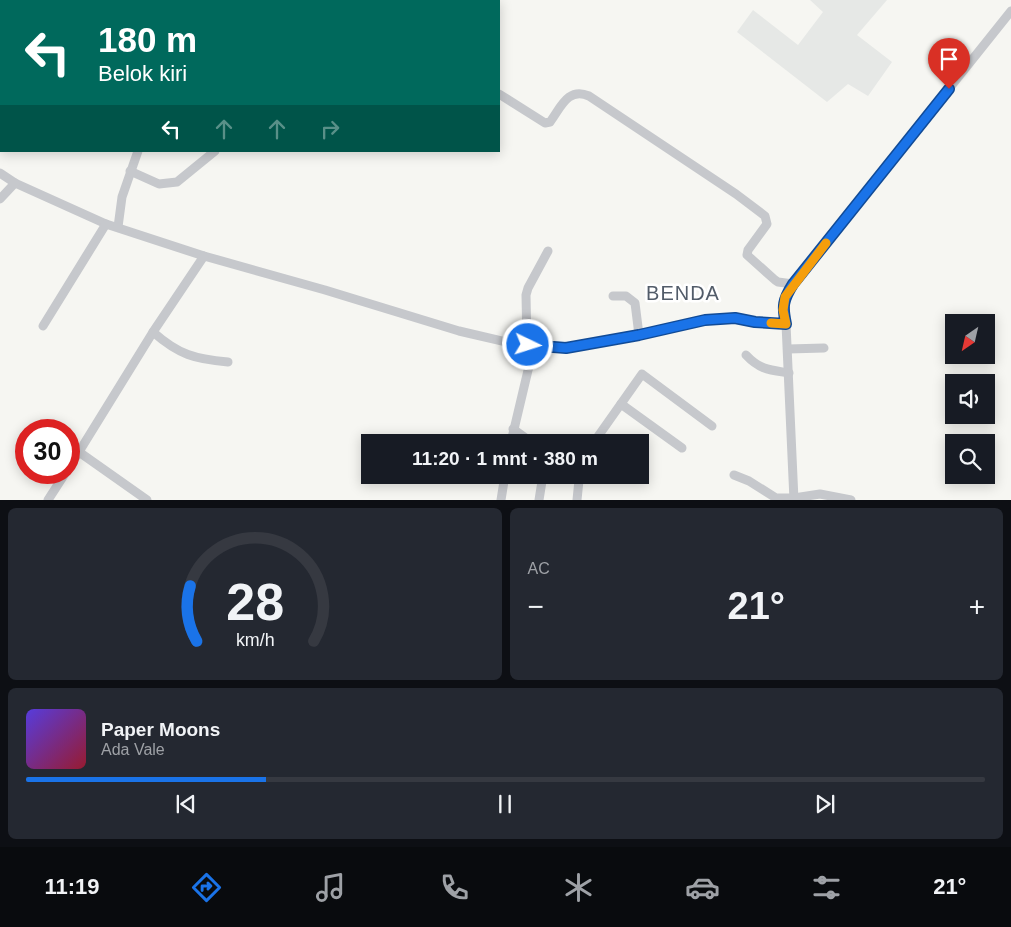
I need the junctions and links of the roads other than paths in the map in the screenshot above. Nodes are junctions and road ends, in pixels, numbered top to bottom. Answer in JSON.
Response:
{"nodes":[{"id":1,"x":1011,"y":11,"type":"edge"},
{"id":2,"x":500,"y":95,"type":"edge"},
{"id":3,"x":138,"y":152,"type":"edge"},
{"id":4,"x":214,"y":152,"type":"edge"},
{"id":5,"x":130,"y":171,"type":"junction"},
{"id":6,"x":0,"y":173,"type":"edge"},
{"id":7,"x":15,"y":183,"type":"junction"},
{"id":8,"x":0,"y":199,"type":"edge"},
{"id":9,"x":106,"y":224,"type":"junction"},
{"id":10,"x":118,"y":227,"type":"junction"},
{"id":11,"x":548,"y":251,"type":"dead end"},
{"id":12,"x":204,"y":256,"type":"junction"},
{"id":13,"x":793,"y":284,"type":"junction"},
{"id":14,"x":613,"y":296,"type":"dead end"},
{"id":15,"x":786,"y":324,"type":"junction"},
{"id":16,"x":43,"y":326,"type":"dead end"},
{"id":17,"x":153,"y":332,"type":"junction"},
{"id":18,"x":639,"y":335,"type":"junction"},
{"id":19,"x":531,"y":345,"type":"junction"},
{"id":20,"x":824,"y":348,"type":"dead end"},
{"id":21,"x":788,"y":349,"type":"junction"},
{"id":22,"x":746,"y":355,"type":"dead end"},
{"id":23,"x":228,"y":362,"type":"dead end"},
{"id":24,"x":789,"y":373,"type":"junction"},
{"id":25,"x":621,"y":404,"type":"junction"},
{"id":26,"x":712,"y":426,"type":"dead end"},
{"id":27,"x":513,"y":430,"type":"junction"},
{"id":28,"x":512,"y":434,"type":"edge"},
{"id":29,"x":519,"y":434,"type":"edge"},
{"id":30,"x":603,"y":434,"type":"edge"},
{"id":31,"x":682,"y":448,"type":"dead end"},
{"id":32,"x":80,"y":450,"type":"edge"},
{"id":33,"x":80,"y":453,"type":"edge"},
{"id":34,"x":734,"y":475,"type":"dead end"},
{"id":35,"x":58,"y":484,"type":"edge"},
{"id":36,"x":504,"y":484,"type":"edge"},
{"id":37,"x":542,"y":484,"type":"edge"},
{"id":38,"x":579,"y":484,"type":"edge"},
{"id":39,"x":794,"y":499,"type":"edge"},
{"id":40,"x":48,"y":500,"type":"edge"},
{"id":41,"x":147,"y":500,"type":"edge"},
{"id":42,"x":501,"y":500,"type":"edge"},
{"id":43,"x":539,"y":500,"type":"edge"},
{"id":44,"x":577,"y":500,"type":"edge"},
{"id":45,"x":851,"y":500,"type":"edge"}],
"edges":[{"from":1,"to":13,"type":"street"},
{"from":2,"to":13,"type":"street"},
{"from":3,"to":5,"type":"street"},
{"from":4,"to":5,"type":"street"},
{"from":5,"to":10,"type":"street"},
{"from":6,"to":7,"type":"street"},
{"from":7,"to":8,"type":"street"},
{"from":7,"to":9,"type":"street"},
{"from":9,"to":10,"type":"street"},
{"from":9,"to":16,"type":"street"},
{"from":10,"to":12,"type":"street"},
{"from":11,"to":19,"type":"street"},
{"from":12,"to":17,"type":"street"},
{"from":12,"to":19,"type":"street"},
{"from":13,"to":15,"type":"street"},
{"from":14,"to":18,"type":"street"},
{"from":15,"to":18,"type":"street"},
{"from":15,"to":21,"type":"street"},
{"from":17,"to":23,"type":"street"},
{"from":17,"to":32,"type":"street"},
{"from":18,"to":19,"type":"street"},
{"from":19,"to":27,"type":"street"},
{"from":20,"to":21,"type":"street"},
{"from":21,"to":24,"type":"street"},
{"from":22,"to":24,"type":"street"},
{"from":24,"to":39,"type":"street"},
{"from":25,"to":26,"type":"street"},
{"from":25,"to":30,"type":"street"},
{"from":25,"to":31,"type":"street"},
{"from":27,"to":28,"type":"street"},
{"from":27,"to":29,"type":"street"},
{"from":33,"to":41,"type":"street"},
{"from":34,"to":39,"type":"street"},
{"from":35,"to":40,"type":"street"},
{"from":36,"to":42,"type":"street"},
{"from":37,"to":43,"type":"street"},
{"from":38,"to":44,"type":"street"},
{"from":39,"to":45,"type":"street"}]}
